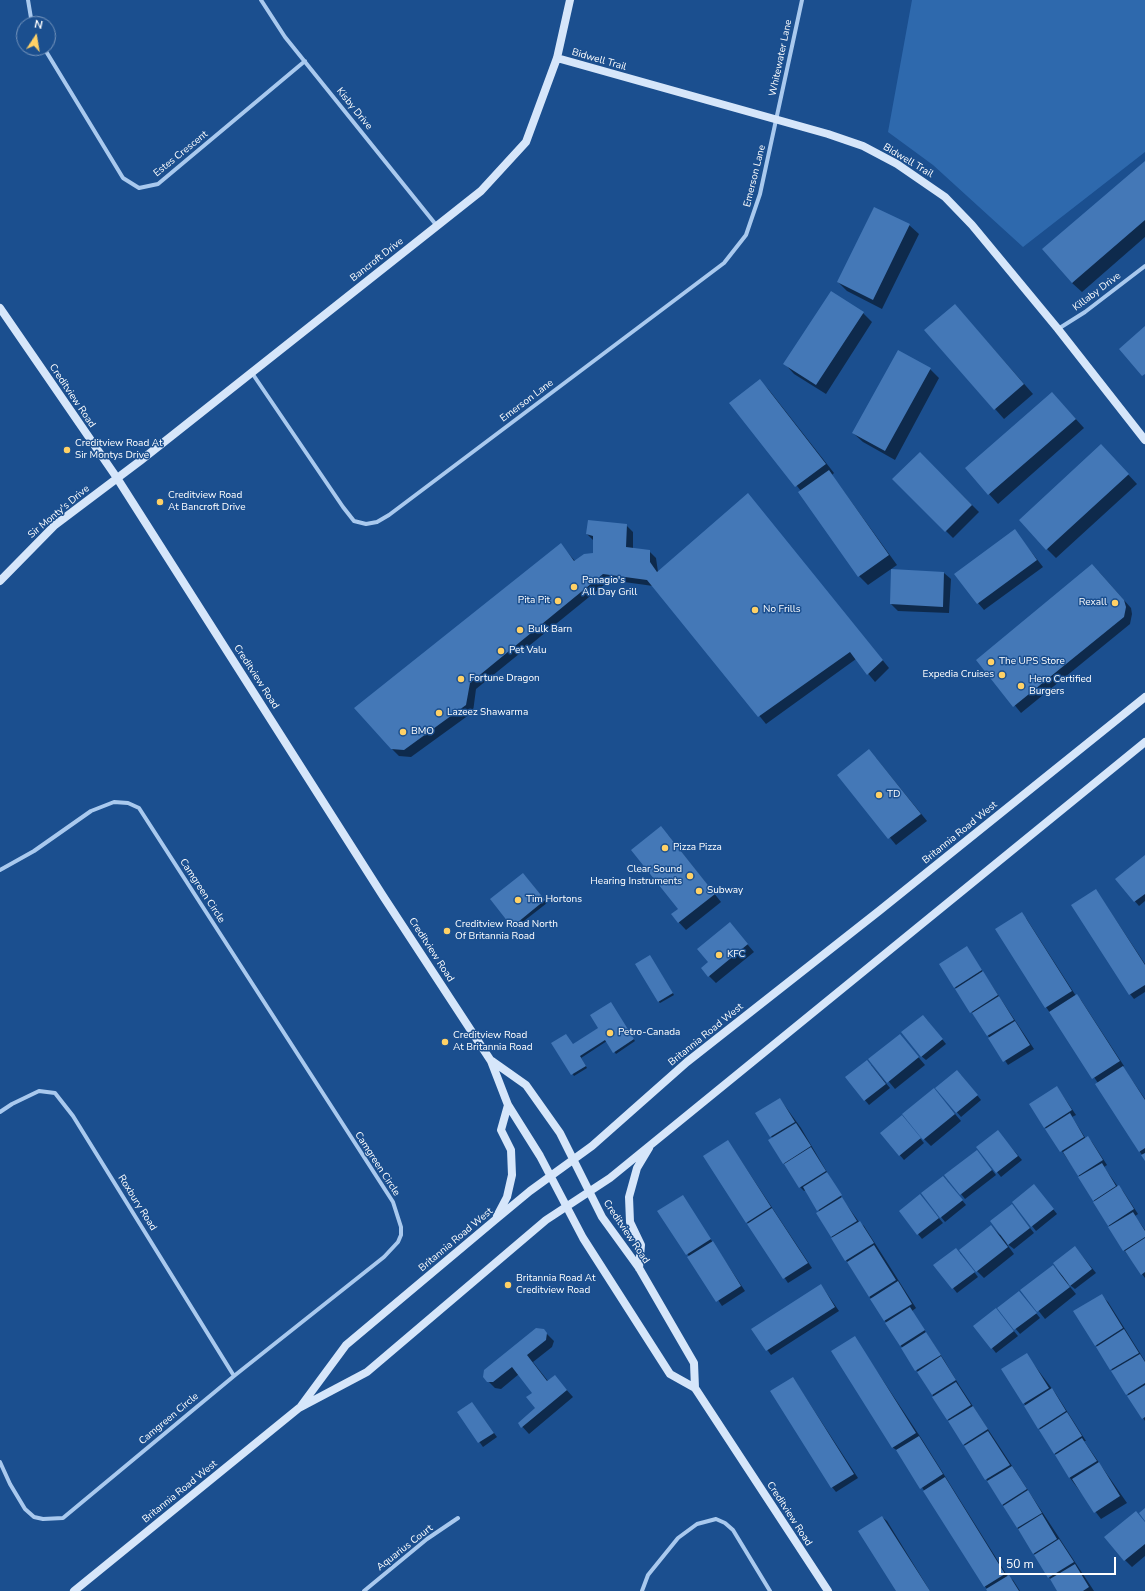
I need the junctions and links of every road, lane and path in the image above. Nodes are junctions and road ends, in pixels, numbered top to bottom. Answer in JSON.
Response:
{"nodes":[{"id":1,"x":28,"y":0,"type":"edge"},
{"id":2,"x":261,"y":0,"type":"edge"},
{"id":3,"x":570,"y":0,"type":"edge"},
{"id":4,"x":802,"y":0,"type":"edge"},
{"id":5,"x":31,"y":16,"type":"edge"},
{"id":6,"x":49,"y":56,"type":"edge"},
{"id":7,"x":557,"y":58,"type":"junction"},
{"id":8,"x":305,"y":61,"type":"junction"},
{"id":9,"x":776,"y":120,"type":"junction"},
{"id":10,"x":437,"y":226,"type":"junction"},
{"id":11,"x":1145,"y":266,"type":"edge"},
{"id":12,"x":0,"y":308,"type":"edge"},
{"id":13,"x":1058,"y":329,"type":"junction"},
{"id":14,"x":252,"y":373,"type":"junction"},
{"id":15,"x":1145,"y":440,"type":"edge"},
{"id":16,"x":117,"y":478,"type":"junction"},
{"id":17,"x":0,"y":581,"type":"edge"},
{"id":18,"x":1145,"y":696,"type":"edge"},
{"id":19,"x":1145,"y":742,"type":"edge"},
{"id":20,"x":0,"y":870,"type":"edge"},
{"id":21,"x":491,"y":1061,"type":"junction"},
{"id":22,"x":508,"y":1105,"type":"junction"},
{"id":23,"x":0,"y":1112,"type":"edge"},
{"id":24,"x":652,"y":1143,"type":"junction"},
{"id":25,"x":573,"y":1160,"type":"junction"},
{"id":26,"x":551,"y":1176,"type":"junction"},
{"id":27,"x":589,"y":1192,"type":"junction"},
{"id":28,"x":566,"y":1206,"type":"junction"},
{"id":29,"x":495,"y":1220,"type":"junction"},
{"id":30,"x":638,"y":1268,"type":"junction"},
{"id":31,"x":234,"y":1376,"type":"junction"},
{"id":32,"x":695,"y":1388,"type":"junction"},
{"id":33,"x":300,"y":1408,"type":"junction"},
{"id":34,"x":0,"y":1462,"type":"edge"},
{"id":35,"x":458,"y":1518,"type":"dead end"},
{"id":36,"x":74,"y":1591,"type":"edge"},
{"id":37,"x":364,"y":1591,"type":"edge"},
{"id":38,"x":642,"y":1591,"type":"edge"},
{"id":39,"x":770,"y":1591,"type":"edge"},
{"id":40,"x":828,"y":1591,"type":"edge"}],
"edges":[{"from":1,"to":5,"type":"street"},
{"from":2,"to":8,"type":"street","name":"Kisby Drive"},
{"from":3,"to":7,"type":"main road","name":"Bancroft Drive"},
{"from":4,"to":9,"type":"street","name":"Whitewater Lane"},
{"from":6,"to":8,"type":"street","name":"Estes Crescent"},
{"from":7,"to":9,"type":"main road","name":"Bidwell Trail"},
{"from":7,"to":10,"type":"main road","name":"Bancroft Drive"},
{"from":8,"to":10,"type":"street","name":"Kisby Drive"},
{"from":9,"to":13,"type":"main road","name":"Bidwell Trail"},
{"from":9,"to":14,"type":"street","name":"Emerson Lane"},
{"from":10,"to":14,"type":"main road","name":"Bancroft Drive"},
{"from":11,"to":13,"type":"street","name":"Killaby Drive"},
{"from":12,"to":16,"type":"main road","name":"Creditview Road"},
{"from":13,"to":15,"type":"main road","name":"Bidwell Trail"},
{"from":14,"to":16,"type":"main road","name":"Bancroft Drive"},
{"from":16,"to":17,"type":"main road","name":"Sir Monty's Drive"},
{"from":16,"to":21,"type":"main road","name":"Creditview Road"},
{"from":18,"to":25,"type":"main road","name":"Britannia Road West"},
{"from":19,"to":24,"type":"main road","name":"Britannia Road West"},
{"from":20,"to":31,"type":"street","name":"Camgreen Circle"},
{"from":21,"to":22,"type":"main road","name":"Creditview Road"},
{"from":21,"to":25,"type":"main road","name":"Creditview Road"},
{"from":22,"to":26,"type":"main road","name":"Creditview Road"},
{"from":22,"to":29,"type":"main road"},
{"from":23,"to":31,"type":"street","name":"Roxbury Road"},
{"from":24,"to":27,"type":"main road","name":"Britannia Road West"},
{"from":24,"to":30,"type":"main road"},
{"from":25,"to":26,"type":"main road","name":"Britannia Road West"},
{"from":25,"to":27,"type":"main road","name":"Creditview Road"},
{"from":26,"to":28,"type":"main road","name":"Creditview Road"},
{"from":26,"to":29,"type":"main road","name":"Britannia Road West"},
{"from":27,"to":28,"type":"main road","name":"Britannia Road West"},
{"from":27,"to":30,"type":"main road","name":"Creditview Road"},
{"from":28,"to":32,"type":"main road","name":"Creditview Road"},
{"from":28,"to":33,"type":"main road","name":"Britannia Road West"},
{"from":29,"to":33,"type":"main road","name":"Britannia Road West"},
{"from":30,"to":32,"type":"main road","name":"Creditview Road"},
{"from":31,"to":34,"type":"street","name":"Camgreen Circle"},
{"from":32,"to":40,"type":"main road","name":"Creditview Road"},
{"from":33,"to":36,"type":"main road","name":"Britannia Road West"},
{"from":35,"to":37,"type":"street","name":"Aquarius Court"},
{"from":38,"to":39,"type":"street"}]}
